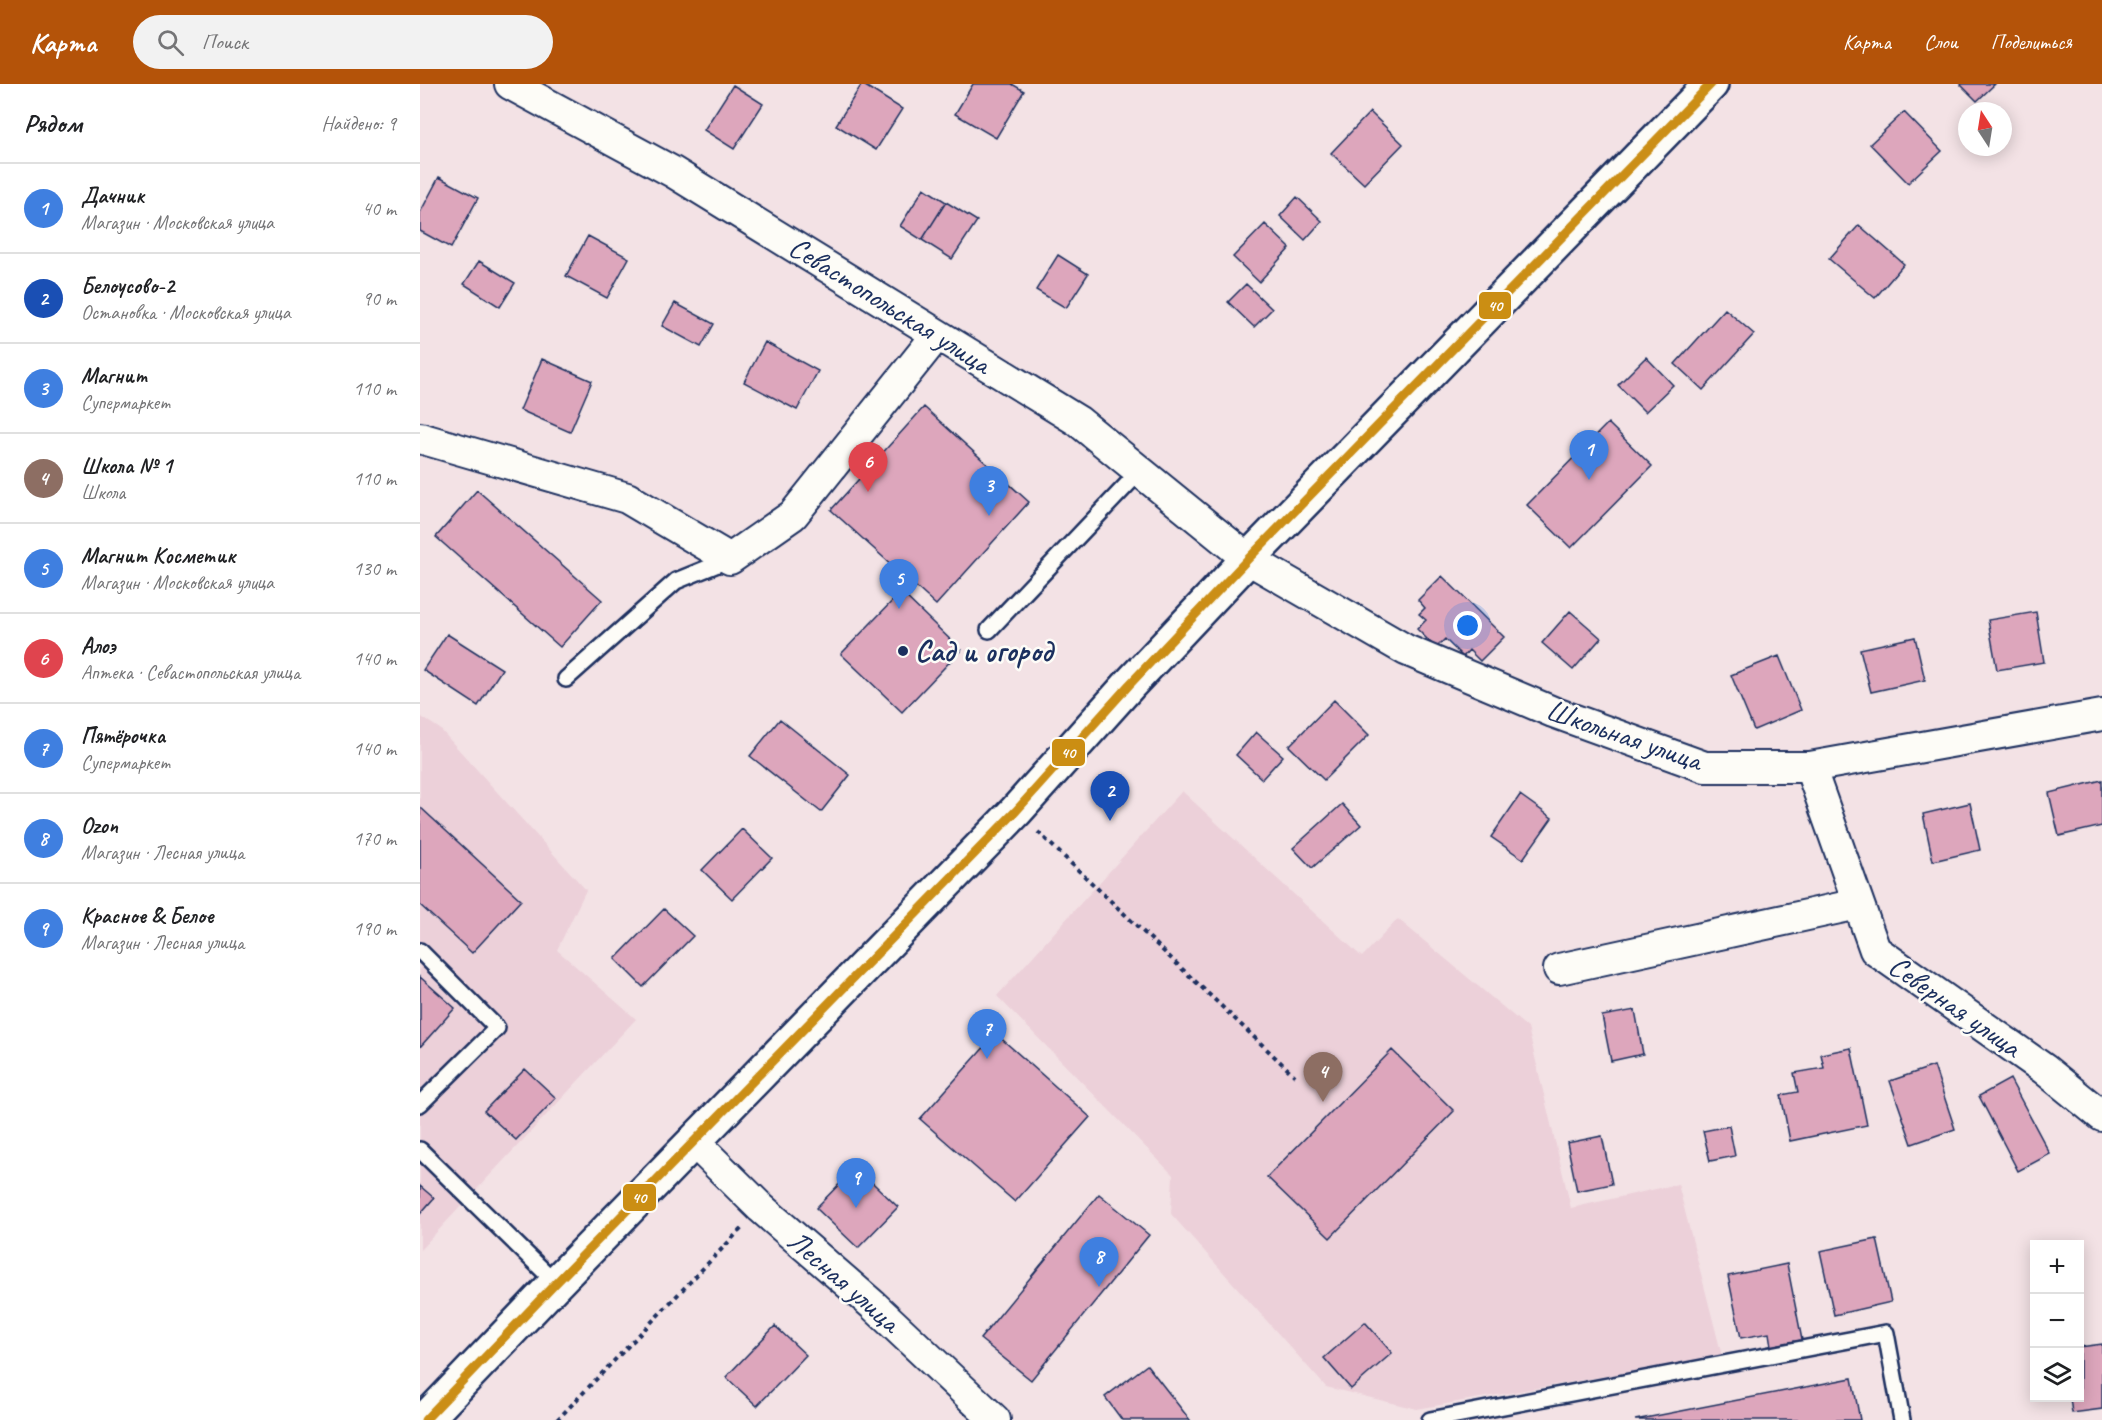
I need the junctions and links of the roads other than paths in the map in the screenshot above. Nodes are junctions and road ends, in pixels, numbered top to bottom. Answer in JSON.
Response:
{"nodes":[{"id":1,"x":510,"y":84,"type":"edge"},
{"id":2,"x":1711,"y":84,"type":"edge"},
{"id":3,"x":937,"y":335,"type":"junction"},
{"id":4,"x":420,"y":438,"type":"edge"},
{"id":5,"x":1140,"y":471,"type":"junction"},
{"id":6,"x":1248,"y":558,"type":"junction"},
{"id":7,"x":730,"y":559,"type":"junction"},
{"id":8,"x":988,"y":630,"type":"dead end"},
{"id":9,"x":566,"y":679,"type":"dead end"},
{"id":10,"x":2102,"y":716,"type":"edge"},
{"id":11,"x":1810,"y":767,"type":"junction"},
{"id":12,"x":1858,"y":904,"type":"junction"},
{"id":13,"x":420,"y":951,"type":"edge"},
{"id":14,"x":1559,"y":969,"type":"dead end"},
{"id":15,"x":420,"y":1104,"type":"edge"},
{"id":16,"x":2102,"y":1116,"type":"edge"},
{"id":17,"x":693,"y":1141,"type":"junction"},
{"id":18,"x":420,"y":1150,"type":"edge"},
{"id":19,"x":556,"y":1283,"type":"junction"},
{"id":20,"x":425,"y":1420,"type":"edge"},
{"id":21,"x":995,"y":1420,"type":"edge"},
{"id":22,"x":1430,"y":1420,"type":"edge"},
{"id":23,"x":1902,"y":1420,"type":"edge"}],
"edges":[{"from":1,"to":3,"type":"street","name":"Севастопольская улица"},
{"from":2,"to":6,"type":"highway"},
{"from":3,"to":5,"type":"street","name":"Севастопольская улица"},
{"from":3,"to":7,"type":"street"},
{"from":4,"to":7,"type":"street"},
{"from":5,"to":6,"type":"street","name":"Севастопольская улица"},
{"from":5,"to":8,"type":"lane"},
{"from":6,"to":11,"type":"street","name":"Школьная улица"},
{"from":6,"to":17,"type":"highway"},
{"from":7,"to":9,"type":"lane"},
{"from":10,"to":11,"type":"street","name":"Школьная улица"},
{"from":11,"to":12,"type":"street","name":"Северная улица"},
{"from":12,"to":14,"type":"street"},
{"from":12,"to":16,"type":"street","name":"Северная улица"},
{"from":13,"to":15,"type":"lane"},
{"from":17,"to":19,"type":"highway"},
{"from":17,"to":21,"type":"street","name":"Лесная улица"},
{"from":18,"to":19,"type":"lane"},
{"from":19,"to":20,"type":"highway"},
{"from":22,"to":23,"type":"lane"}]}
